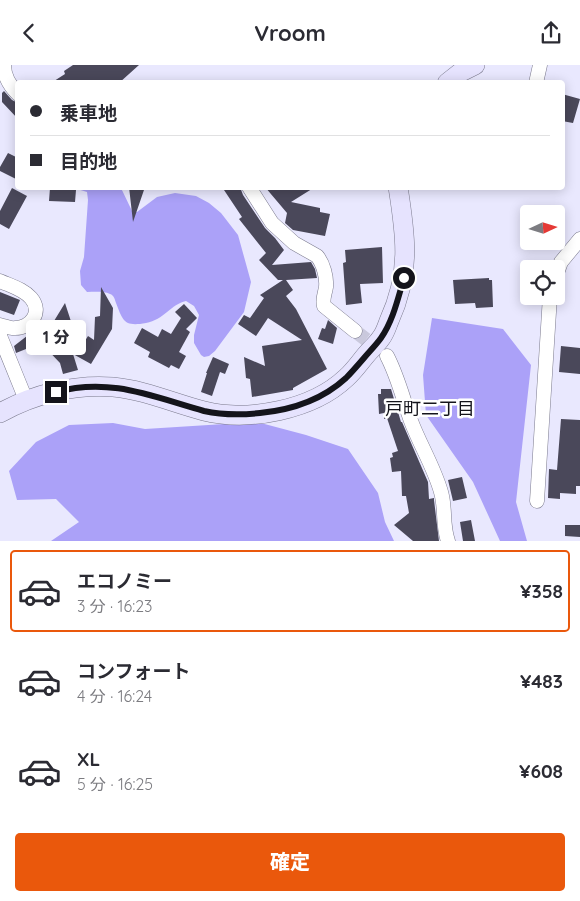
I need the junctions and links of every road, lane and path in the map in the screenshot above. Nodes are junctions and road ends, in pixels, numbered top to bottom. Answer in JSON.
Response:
{"nodes":[{"id":1,"x":4,"y":65,"type":"edge"},
{"id":2,"x":475,"y":65,"type":"edge"},
{"id":3,"x":540,"y":65,"type":"edge"},
{"id":4,"x":450,"y":80,"type":"edge"},
{"id":5,"x":537,"y":80,"type":"edge"},
{"id":6,"x":15,"y":92,"type":"edge"},
{"id":7,"x":251,"y":190,"type":"edge"},
{"id":8,"x":398,"y":190,"type":"edge"},
{"id":9,"x":580,"y":239,"type":"edge"},
{"id":10,"x":563,"y":260,"type":"edge"},
{"id":11,"x":0,"y":281,"type":"edge"},
{"id":12,"x":549,"y":305,"type":"edge"},
{"id":13,"x":0,"y":325,"type":"edge"},
{"id":14,"x":355,"y":331,"type":"tunnel mouth"},
{"id":15,"x":0,"y":336,"type":"edge"},
{"id":16,"x":387,"y":356,"type":"tunnel mouth"},
{"id":17,"x":26,"y":400,"type":"junction"},
{"id":18,"x":0,"y":413,"type":"edge"},
{"id":19,"x":537,"y":501,"type":"dead end"},
{"id":20,"x":448,"y":541,"type":"edge"}],
"edges":[{"from":1,"to":6,"type":"street"},
{"from":2,"to":4,"type":"street"},
{"from":3,"to":5,"type":"street"},
{"from":7,"to":14,"type":"street"},
{"from":8,"to":17,"type":"street"},
{"from":9,"to":10,"type":"street"},
{"from":11,"to":13,"type":"street"},
{"from":12,"to":19,"type":"street"},
{"from":15,"to":17,"type":"street"},
{"from":16,"to":20,"type":"street"},
{"from":17,"to":18,"type":"street"}]}
